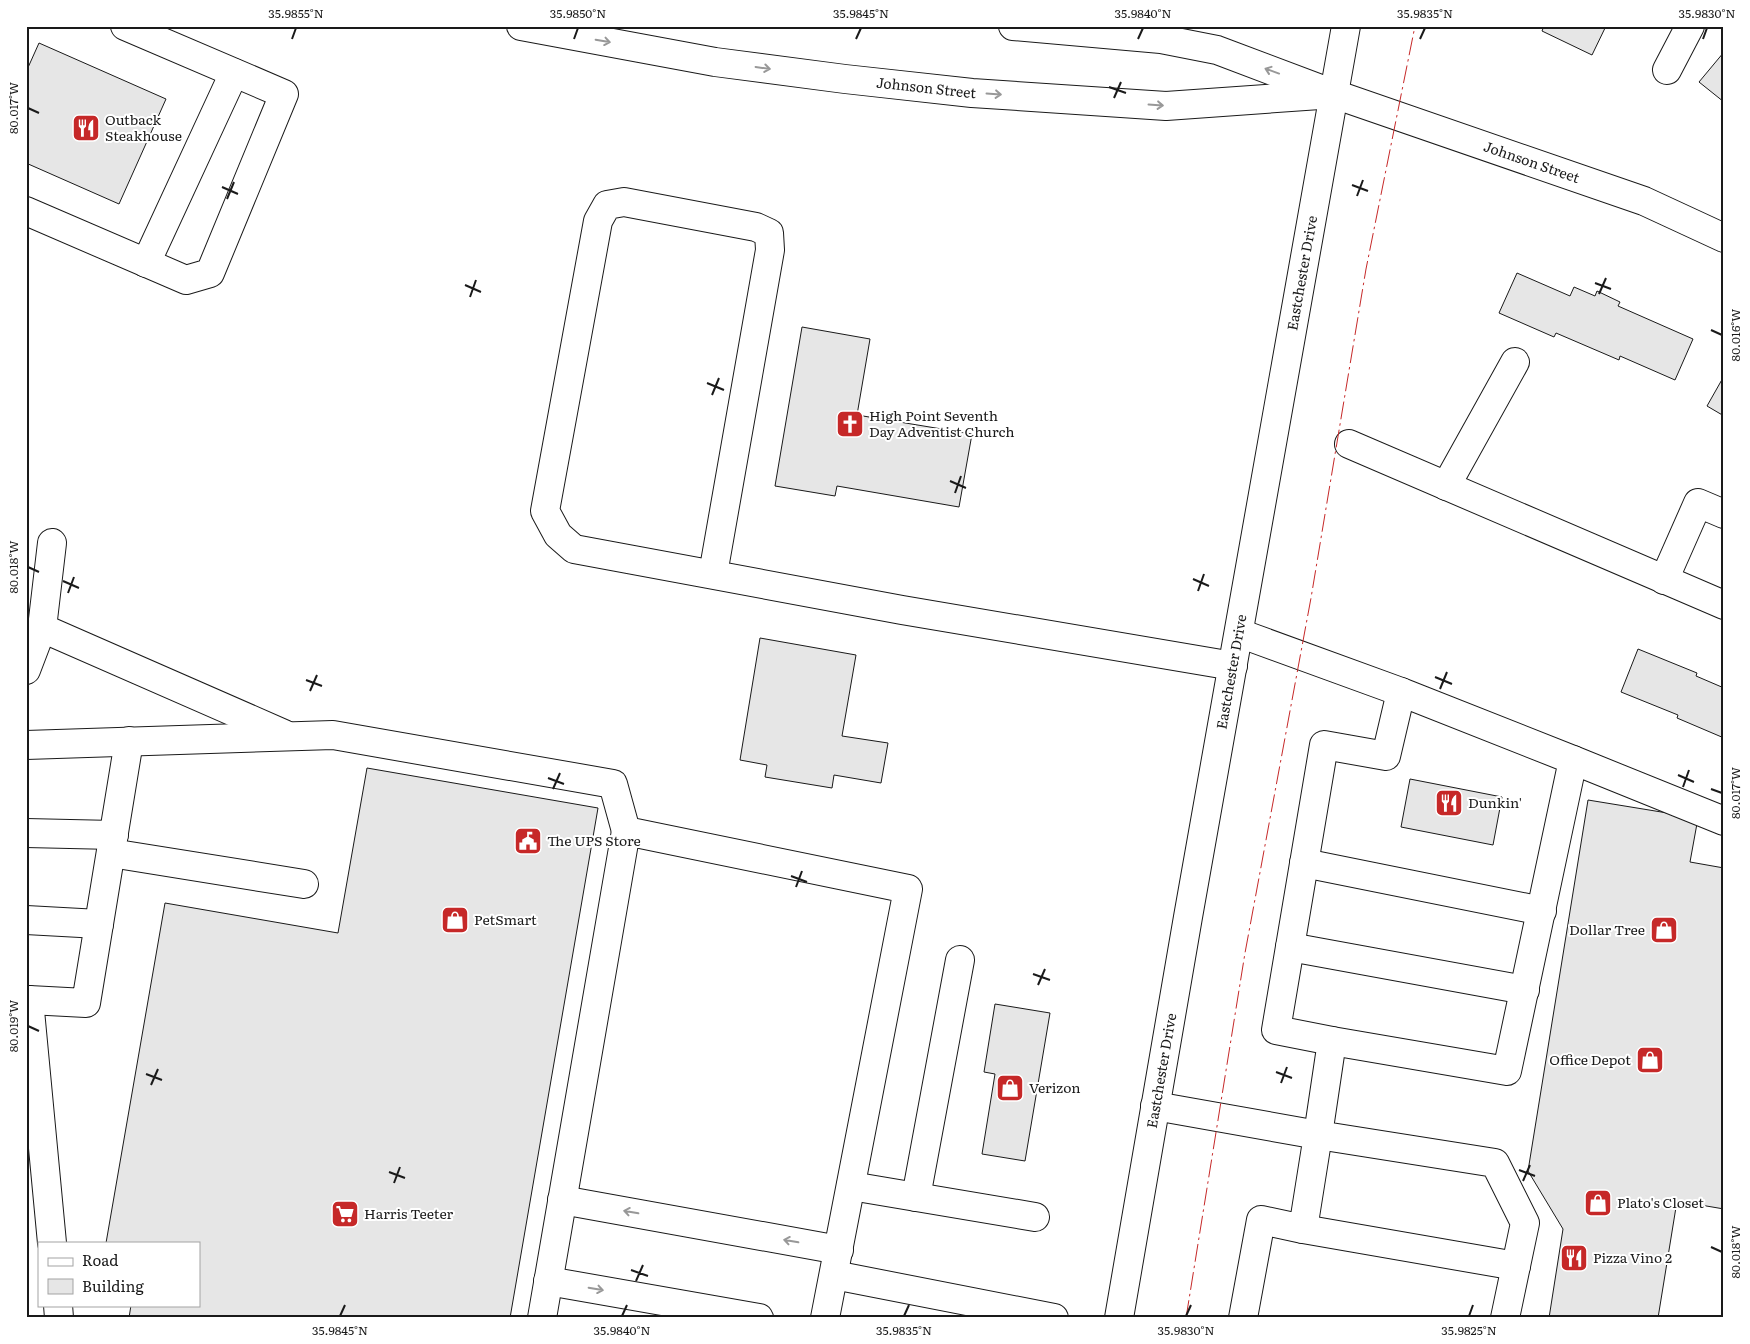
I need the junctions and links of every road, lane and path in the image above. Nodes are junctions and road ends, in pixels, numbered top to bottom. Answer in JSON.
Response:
{"nodes":[{"id":1,"x":125,"y":26,"type":"edge"},
{"id":2,"x":521,"y":26,"type":"edge"},
{"id":3,"x":1013,"y":26,"type":"edge"},
{"id":4,"x":1346,"y":26,"type":"edge"},
{"id":5,"x":1690,"y":26,"type":"edge"},
{"id":6,"x":1667,"y":70,"type":"dead end"},
{"id":7,"x":234,"y":73,"type":"junction"},
{"id":8,"x":1334,"y":94,"type":"junction"},
{"id":9,"x":26,"y":211,"type":"edge"},
{"id":10,"x":1724,"y":238,"type":"edge"},
{"id":11,"x":146,"y":263,"type":"junction"},
{"id":12,"x":1515,"y":362,"type":"dead end"},
{"id":13,"x":1349,"y":444,"type":"dead end"},
{"id":14,"x":1446,"y":486,"type":"junction"},
{"id":15,"x":1724,"y":514,"type":"edge"},
{"id":16,"x":52,"y":543,"type":"dead end"},
{"id":17,"x":713,"y":574,"type":"junction"},
{"id":18,"x":1664,"y":580,"type":"junction"},
{"id":19,"x":1724,"y":605,"type":"edge"},
{"id":20,"x":42,"y":628,"type":"junction"},
{"id":21,"x":1239,"y":633,"type":"junction"},
{"id":22,"x":1232,"y":666,"type":"junction"},
{"id":23,"x":26,"y":670,"type":"edge"},
{"id":24,"x":1400,"y":692,"type":"junction"},
{"id":25,"x":291,"y":736,"type":"junction"},
{"id":26,"x":129,"y":741,"type":"junction"},
{"id":27,"x":26,"y":745,"type":"edge"},
{"id":28,"x":1573,"y":760,"type":"junction"},
{"id":29,"x":1724,"y":821,"type":"edge"},
{"id":30,"x":626,"y":832,"type":"junction"},
{"id":31,"x":26,"y":833,"type":"edge"},
{"id":32,"x":112,"y":844,"type":"junction"},
{"id":33,"x":1304,"y":863,"type":"junction"},
{"id":34,"x":304,"y":884,"type":"dead end"},
{"id":35,"x":1542,"y":911,"type":"junction"},
{"id":36,"x":26,"y":920,"type":"edge"},
{"id":37,"x":99,"y":924,"type":"junction"},
{"id":38,"x":1290,"y":947,"type":"junction"},
{"id":39,"x":960,"y":960,"type":"dead end"},
{"id":40,"x":1525,"y":990,"type":"junction"},
{"id":41,"x":27,"y":1000,"type":"edge"},
{"id":42,"x":1332,"y":1041,"type":"junction"},
{"id":43,"x":1155,"y":1106,"type":"junction"},
{"id":44,"x":1318,"y":1135,"type":"junction"},
{"id":45,"x":851,"y":1186,"type":"junction"},
{"id":46,"x":916,"y":1197,"type":"junction"},
{"id":47,"x":562,"y":1200,"type":"junction"},
{"id":48,"x":1035,"y":1217,"type":"dead end"},
{"id":49,"x":1303,"y":1229,"type":"junction"},
{"id":50,"x":52,"y":1242,"type":"edge"},
{"id":51,"x":836,"y":1262,"type":"junction"},
{"id":52,"x":1516,"y":1266,"type":"junction"},
{"id":53,"x":548,"y":1281,"type":"junction"},
{"id":54,"x":542,"y":1318,"type":"edge"},
{"id":55,"x":759,"y":1318,"type":"edge"},
{"id":56,"x":825,"y":1318,"type":"edge"},
{"id":57,"x":1054,"y":1318,"type":"edge"},
{"id":58,"x":1119,"y":1318,"type":"edge"},
{"id":59,"x":1243,"y":1318,"type":"edge"},
{"id":60,"x":1505,"y":1318,"type":"edge"}],
"edges":[{"from":1,"to":7,"type":"main road"},
{"from":2,"to":8,"type":"main road","name":"Johnson Street","one_way":true},
{"from":8,"to":3,"type":"main road","name":"Johnson Street","one_way":true},
{"from":4,"to":8,"type":"main road","name":"Eastchester Drive"},
{"from":5,"to":6,"type":"main road"},
{"from":7,"to":11,"type":"main road"},
{"from":7,"to":11,"type":"main road"},
{"from":8,"to":10,"type":"main road","name":"Johnson Street"},
{"from":8,"to":21,"type":"main road","name":"Eastchester Drive"},
{"from":9,"to":11,"type":"main road"},
{"from":12,"to":14,"type":"main road"},
{"from":13,"to":14,"type":"main road"},
{"from":14,"to":18,"type":"main road"},
{"from":15,"to":18,"type":"main road"},
{"from":16,"to":20,"type":"main road"},
{"from":17,"to":17,"type":"main road"},
{"from":17,"to":22,"type":"main road"},
{"from":18,"to":19,"type":"main road"},
{"from":20,"to":23,"type":"main road"},
{"from":20,"to":25,"type":"main road"},
{"from":21,"to":22,"type":"main road","name":"Eastchester Drive"},
{"from":21,"to":24,"type":"main road"},
{"from":22,"to":43,"type":"main road","name":"Eastchester Drive"},
{"from":24,"to":28,"type":"main road"},
{"from":24,"to":33,"type":"main road"},
{"from":25,"to":26,"type":"main road"},
{"from":25,"to":30,"type":"main road"},
{"from":26,"to":27,"type":"main road"},
{"from":26,"to":32,"type":"main road"},
{"from":28,"to":29,"type":"main road"},
{"from":28,"to":35,"type":"main road"},
{"from":30,"to":45,"type":"main road"},
{"from":30,"to":47,"type":"main road"},
{"from":31,"to":32,"type":"main road"},
{"from":32,"to":34,"type":"main road"},
{"from":32,"to":37,"type":"main road"},
{"from":33,"to":35,"type":"main road"},
{"from":33,"to":38,"type":"main road"},
{"from":35,"to":40,"type":"main road"},
{"from":36,"to":37,"type":"main road"},
{"from":37,"to":41,"type":"main road"},
{"from":38,"to":40,"type":"main road"},
{"from":38,"to":42,"type":"main road"},
{"from":39,"to":46,"type":"main road"},
{"from":40,"to":42,"type":"main road"},
{"from":41,"to":50,"type":"main road"},
{"from":42,"to":44,"type":"main road"},
{"from":43,"to":44,"type":"main road"},
{"from":43,"to":58,"type":"main road","name":"Eastchester Drive"},
{"from":44,"to":49,"type":"main road"},
{"from":44,"to":52,"type":"main road"},
{"from":45,"to":46,"type":"main road"},
{"from":45,"to":51,"type":"main road"},
{"from":46,"to":48,"type":"main road"},
{"from":51,"to":47,"type":"main road","one_way":true},
{"from":47,"to":53,"type":"main road"},
{"from":49,"to":52,"type":"main road"},
{"from":49,"to":59,"type":"main road"},
{"from":51,"to":56,"type":"main road"},
{"from":51,"to":57,"type":"main road"},
{"from":52,"to":60,"type":"main road"},
{"from":53,"to":54,"type":"main road"},
{"from":53,"to":55,"type":"main road","one_way":true}]}
